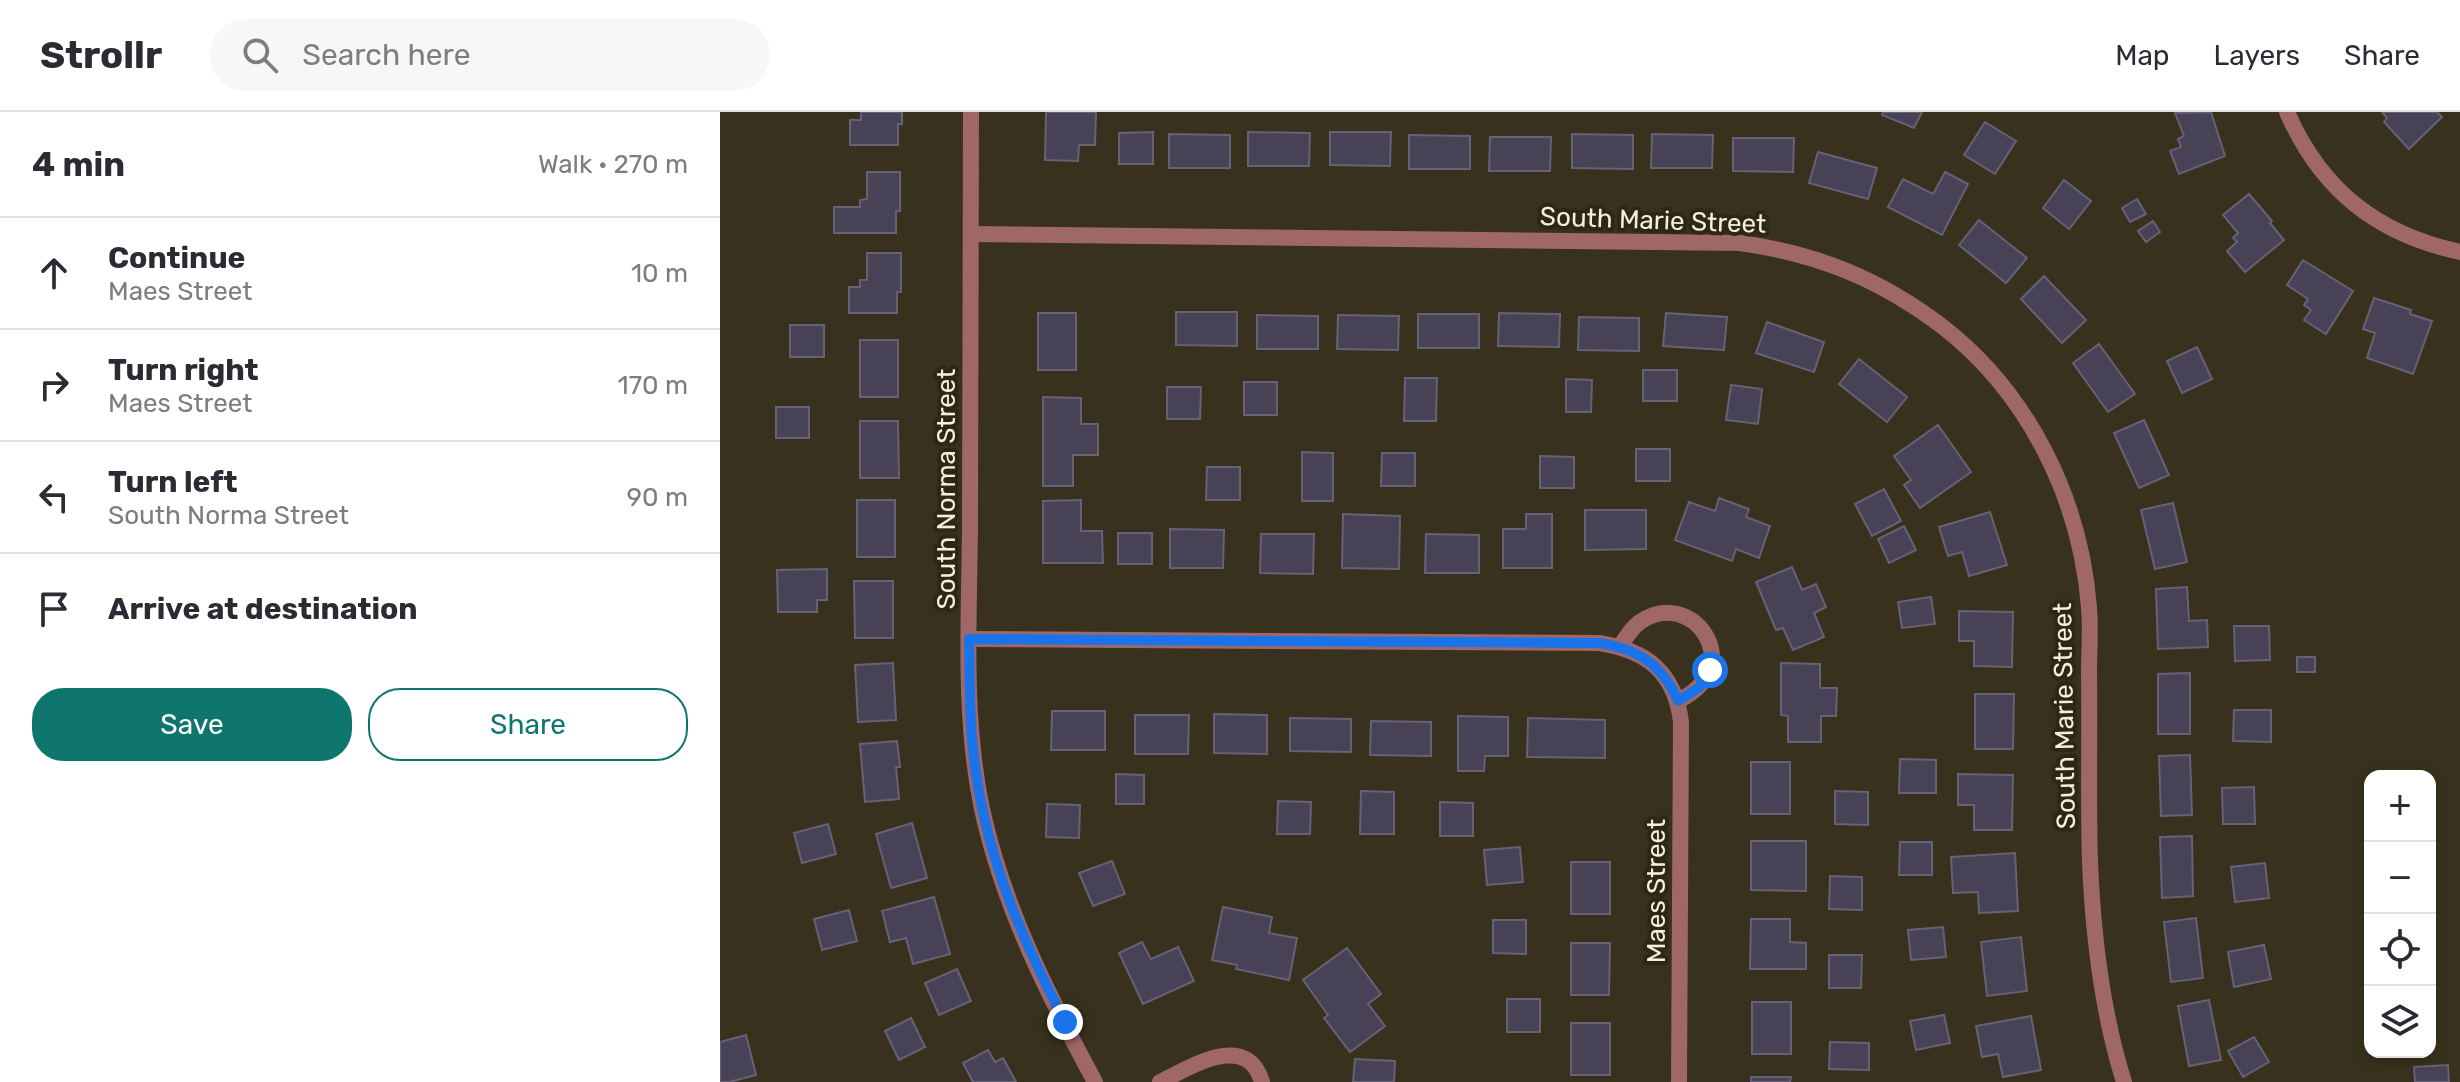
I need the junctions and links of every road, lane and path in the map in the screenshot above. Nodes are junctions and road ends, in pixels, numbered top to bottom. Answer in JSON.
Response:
{"nodes":[{"id":1,"x":971,"y":112,"type":"edge"},
{"id":2,"x":2287,"y":112,"type":"edge"},
{"id":3,"x":971,"y":234,"type":"junction"},
{"id":4,"x":2460,"y":252,"type":"edge"},
{"id":5,"x":969,"y":639,"type":"junction"},
{"id":6,"x":1620,"y":646,"type":"junction"},
{"id":7,"x":1678,"y":701,"type":"junction"},
{"id":8,"x":1095,"y":1082,"type":"edge"},
{"id":9,"x":1160,"y":1082,"type":"edge"},
{"id":10,"x":1262,"y":1082,"type":"edge"},
{"id":11,"x":1679,"y":1082,"type":"edge"},
{"id":12,"x":2124,"y":1082,"type":"edge"}],
"edges":[{"from":1,"to":3,"type":"street","name":"South Norma Street"},
{"from":2,"to":4,"type":"street"},
{"from":3,"to":5,"type":"street","name":"South Norma Street"},
{"from":3,"to":12,"type":"street","name":"South Marie Street"},
{"from":5,"to":6,"type":"street","name":"Maes Street"},
{"from":5,"to":8,"type":"street","name":"South Norma Street"},
{"from":6,"to":7,"type":"street","name":"Maes Street"},
{"from":6,"to":7,"type":"street"},
{"from":7,"to":11,"type":"street","name":"Maes Street"},
{"from":9,"to":10,"type":"street"}]}
